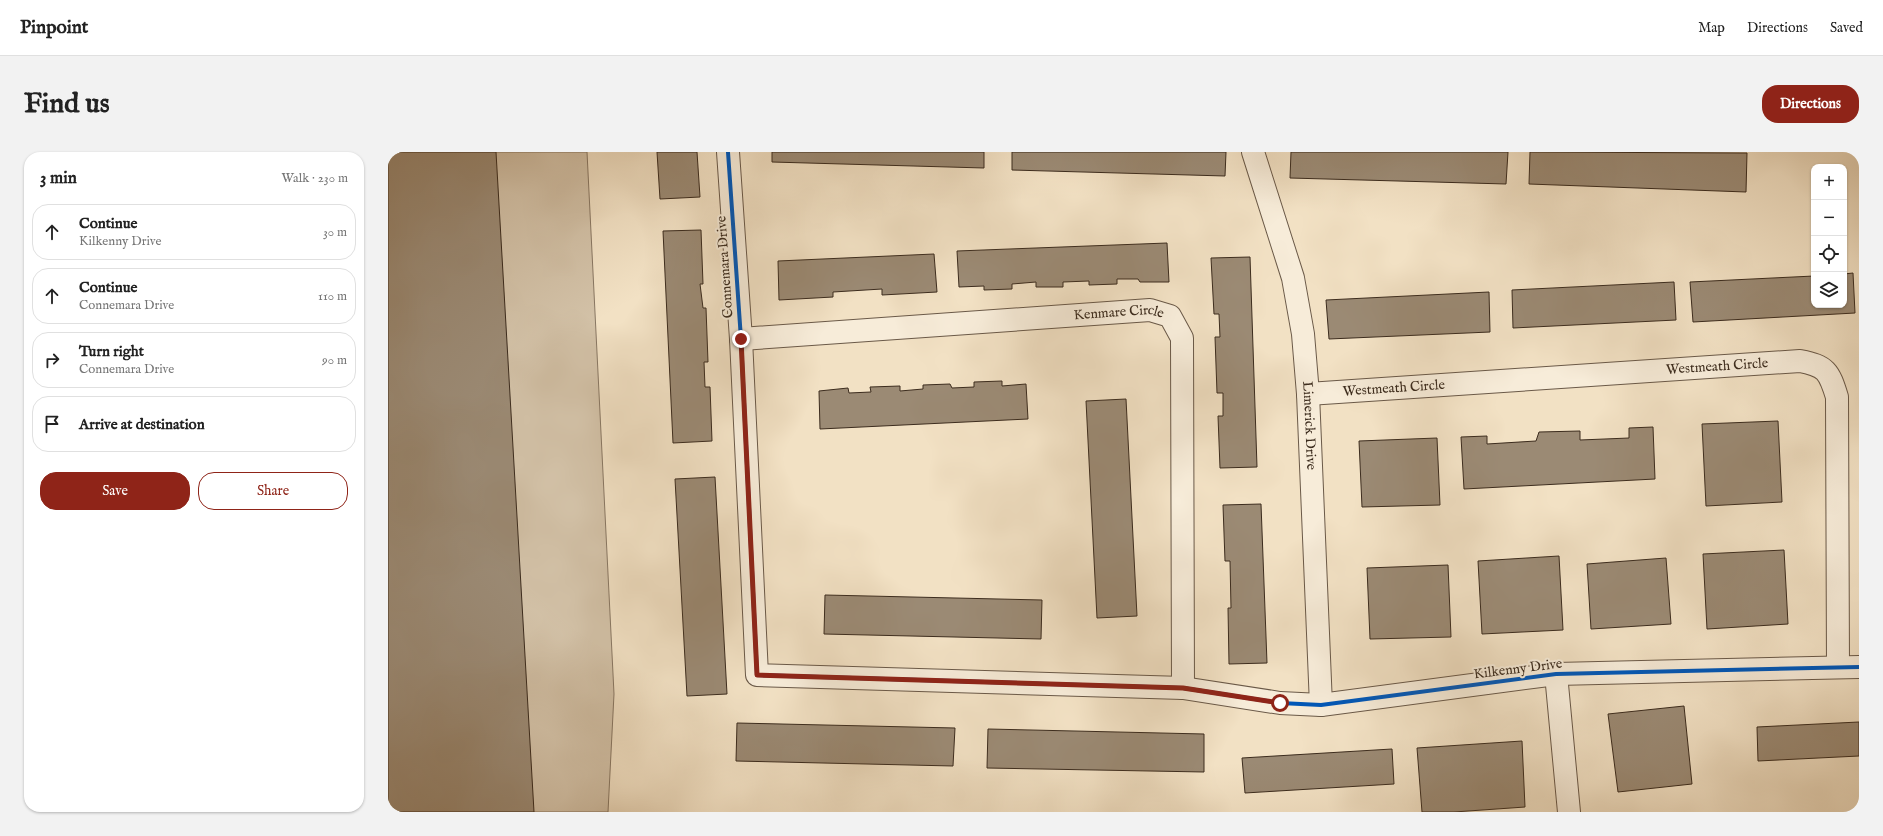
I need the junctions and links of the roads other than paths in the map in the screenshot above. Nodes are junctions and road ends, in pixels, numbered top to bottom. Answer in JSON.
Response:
{"nodes":[{"id":1,"x":728,"y":152,"type":"edge"},
{"id":2,"x":1253,"y":152,"type":"edge"},
{"id":3,"x":741,"y":339,"type":"junction"},
{"id":4,"x":1308,"y":394,"type":"junction"},
{"id":5,"x":1848,"y":667,"type":"edge"},
{"id":6,"x":1556,"y":674,"type":"junction"},
{"id":7,"x":1183,"y":688,"type":"junction"},
{"id":8,"x":1321,"y":706,"type":"junction"},
{"id":9,"x":1569,"y":812,"type":"edge"}],
"edges":[{"from":1,"to":3,"type":"street","name":"Connemara Drive"},
{"from":2,"to":4,"type":"street","name":"Limerick Drive"},
{"from":3,"to":7,"type":"street","name":"Connemara Drive"},
{"from":3,"to":7,"type":"street","name":"Kenmare Circle"},
{"from":4,"to":5,"type":"street","name":"Westmeath Circle"},
{"from":4,"to":8,"type":"street","name":"Limerick Drive"},
{"from":5,"to":6,"type":"street","name":"Kilkenny Drive"},
{"from":6,"to":8,"type":"street","name":"Kilkenny Drive"},
{"from":6,"to":9,"type":"street"},
{"from":7,"to":8,"type":"street","name":"Kilkenny Drive"}]}
